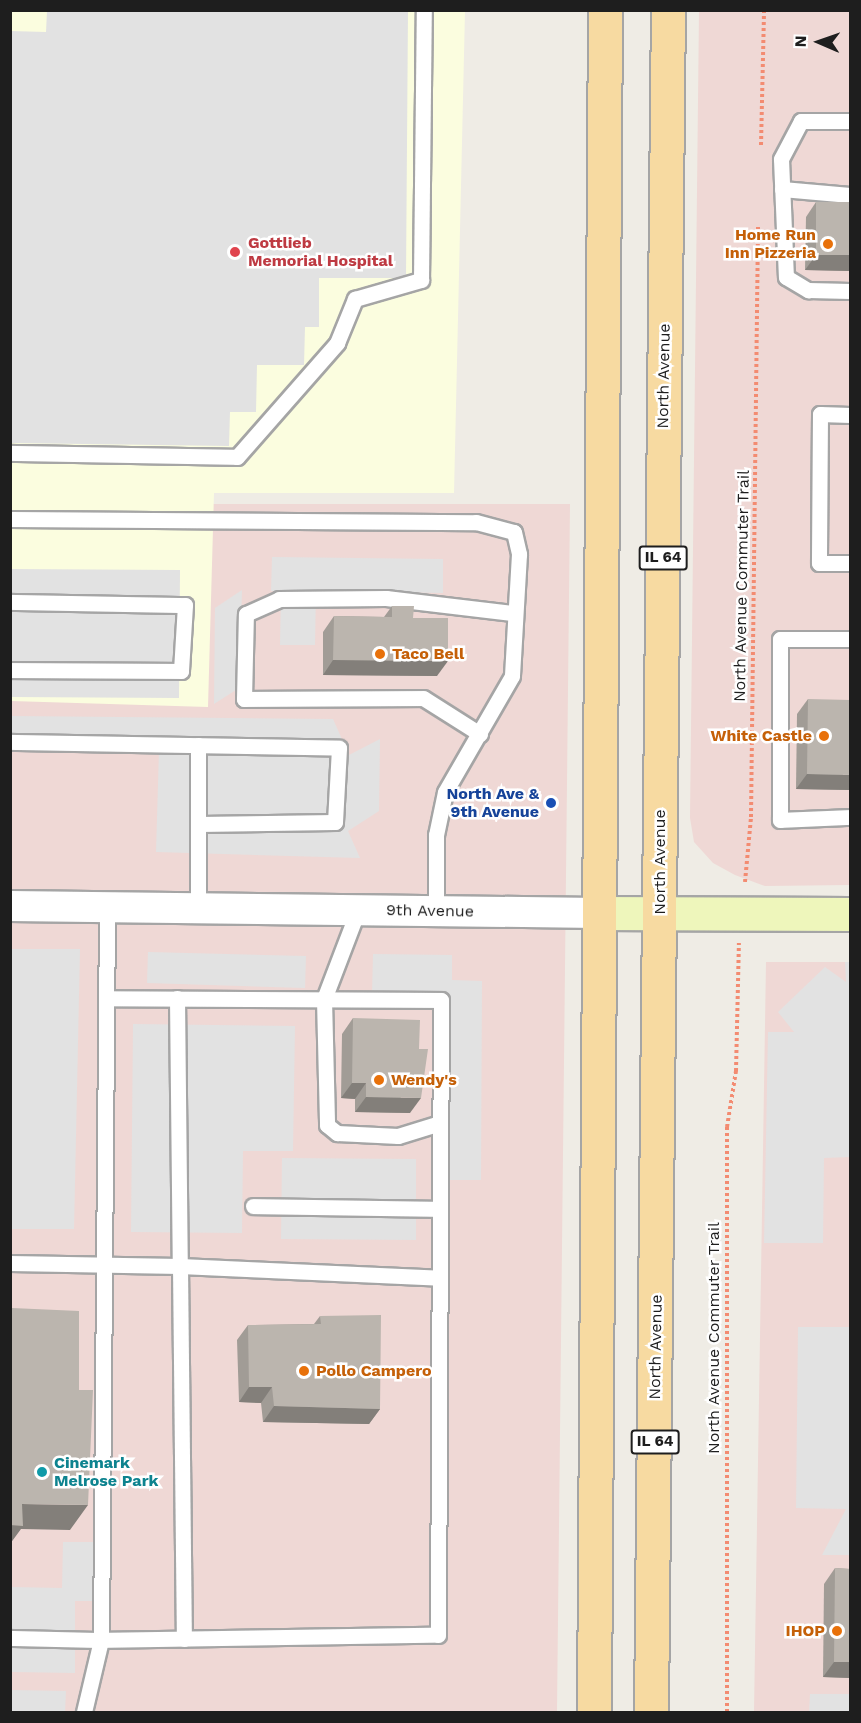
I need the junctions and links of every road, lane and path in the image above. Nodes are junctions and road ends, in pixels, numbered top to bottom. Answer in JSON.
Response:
{"nodes":[{"id":1,"x":424,"y":10,"type":"edge"},
{"id":2,"x":605,"y":10,"type":"edge"},
{"id":3,"x":669,"y":10,"type":"edge"},
{"id":4,"x":850,"y":121,"type":"edge"},
{"id":5,"x":782,"y":189,"type":"junction"},
{"id":6,"x":850,"y":195,"type":"edge"},
{"id":7,"x":850,"y":291,"type":"edge"},
{"id":8,"x":756,"y":303,"type":"dead end"},
{"id":9,"x":850,"y":415,"type":"edge"},
{"id":10,"x":10,"y":453,"type":"edge"},
{"id":11,"x":10,"y":519,"type":"edge"},
{"id":12,"x":850,"y":563,"type":"edge"},
{"id":13,"x":10,"y":602,"type":"edge"},
{"id":14,"x":512,"y":613,"type":"junction"},
{"id":15,"x":850,"y":639,"type":"edge"},
{"id":16,"x":10,"y":670,"type":"edge"},
{"id":17,"x":480,"y":734,"type":"junction"},
{"id":18,"x":10,"y":742,"type":"edge"},
{"id":19,"x":198,"y":746,"type":"junction"},
{"id":20,"x":850,"y":817,"type":"edge"},
{"id":21,"x":199,"y":824,"type":"junction"},
{"id":22,"x":746,"y":870,"type":"dead end"},
{"id":23,"x":10,"y":906,"type":"edge"},
{"id":24,"x":107,"y":907,"type":"junction"},
{"id":25,"x":198,"y":908,"type":"junction"},
{"id":26,"x":358,"y":910,"type":"junction"},
{"id":27,"x":436,"y":911,"type":"junction"},
{"id":28,"x":599,"y":913,"type":"junction"},
{"id":29,"x":660,"y":913,"type":"junction"},
{"id":30,"x":850,"y":914,"type":"edge"},
{"id":31,"x":736,"y":965,"type":"dead end"},
{"id":32,"x":107,"y":998,"type":"junction"},
{"id":33,"x":177,"y":998,"type":"junction"},
{"id":34,"x":324,"y":999,"type":"junction"},
{"id":35,"x":440,"y":1124,"type":"junction"},
{"id":36,"x":253,"y":1206,"type":"dead end"},
{"id":37,"x":440,"y":1209,"type":"junction"},
{"id":38,"x":10,"y":1263,"type":"edge"},
{"id":39,"x":104,"y":1265,"type":"junction"},
{"id":40,"x":180,"y":1266,"type":"junction"},
{"id":41,"x":440,"y":1278,"type":"junction"},
{"id":42,"x":10,"y":1638,"type":"edge"},
{"id":43,"x":184,"y":1639,"type":"junction"},
{"id":44,"x":101,"y":1640,"type":"junction"},
{"id":45,"x":84,"y":1713,"type":"edge"},
{"id":46,"x":594,"y":1713,"type":"edge"},
{"id":47,"x":651,"y":1713,"type":"edge"},
{"id":48,"x":727,"y":1713,"type":"edge"}],
"edges":[{"from":1,"to":10,"type":"lane"},
{"from":2,"to":28,"type":"main road"},
{"from":3,"to":29,"type":"main road","name":"North Avenue","number":"IL 64"},
{"from":4,"to":5,"type":"lane"},
{"from":5,"to":6,"type":"lane"},
{"from":5,"to":7,"type":"lane"},
{"from":8,"to":22,"type":"path","name":"North Avenue Commuter Trail"},
{"from":9,"to":12,"type":"lane"},
{"from":11,"to":14,"type":"lane"},
{"from":13,"to":16,"type":"lane"},
{"from":14,"to":17,"type":"lane"},
{"from":14,"to":17,"type":"lane"},
{"from":15,"to":20,"type":"lane"},
{"from":17,"to":27,"type":"lane"},
{"from":18,"to":19,"type":"lane"},
{"from":19,"to":21,"type":"lane"},
{"from":19,"to":21,"type":"lane"},
{"from":21,"to":25,"type":"lane"},
{"from":23,"to":24,"type":"street","name":"9th Avenue"},
{"from":24,"to":25,"type":"street","name":"9th Avenue"},
{"from":24,"to":32,"type":"lane"},
{"from":25,"to":26,"type":"street","name":"9th Avenue"},
{"from":26,"to":27,"type":"street","name":"9th Avenue"},
{"from":26,"to":34,"type":"lane"},
{"from":27,"to":28,"type":"street","name":"9th Avenue"},
{"from":28,"to":29,"type":"street","name":"9th Avenue"},
{"from":28,"to":46,"type":"main road"},
{"from":29,"to":30,"type":"street","name":"9th Avenue"},
{"from":29,"to":47,"type":"main road","name":"North Avenue","number":"IL 64"},
{"from":31,"to":48,"type":"path","name":"North Avenue Commuter Trail"},
{"from":32,"to":33,"type":"lane"},
{"from":32,"to":39,"type":"lane"},
{"from":33,"to":34,"type":"lane"},
{"from":33,"to":40,"type":"lane"},
{"from":34,"to":35,"type":"lane"},
{"from":34,"to":35,"type":"lane"},
{"from":35,"to":37,"type":"lane"},
{"from":36,"to":37,"type":"lane"},
{"from":37,"to":41,"type":"lane"},
{"from":38,"to":39,"type":"lane"},
{"from":39,"to":40,"type":"lane"},
{"from":39,"to":44,"type":"lane"},
{"from":40,"to":41,"type":"lane"},
{"from":40,"to":43,"type":"lane"},
{"from":41,"to":43,"type":"lane"},
{"from":42,"to":44,"type":"lane"},
{"from":43,"to":44,"type":"lane"},
{"from":44,"to":45,"type":"lane"}]}
